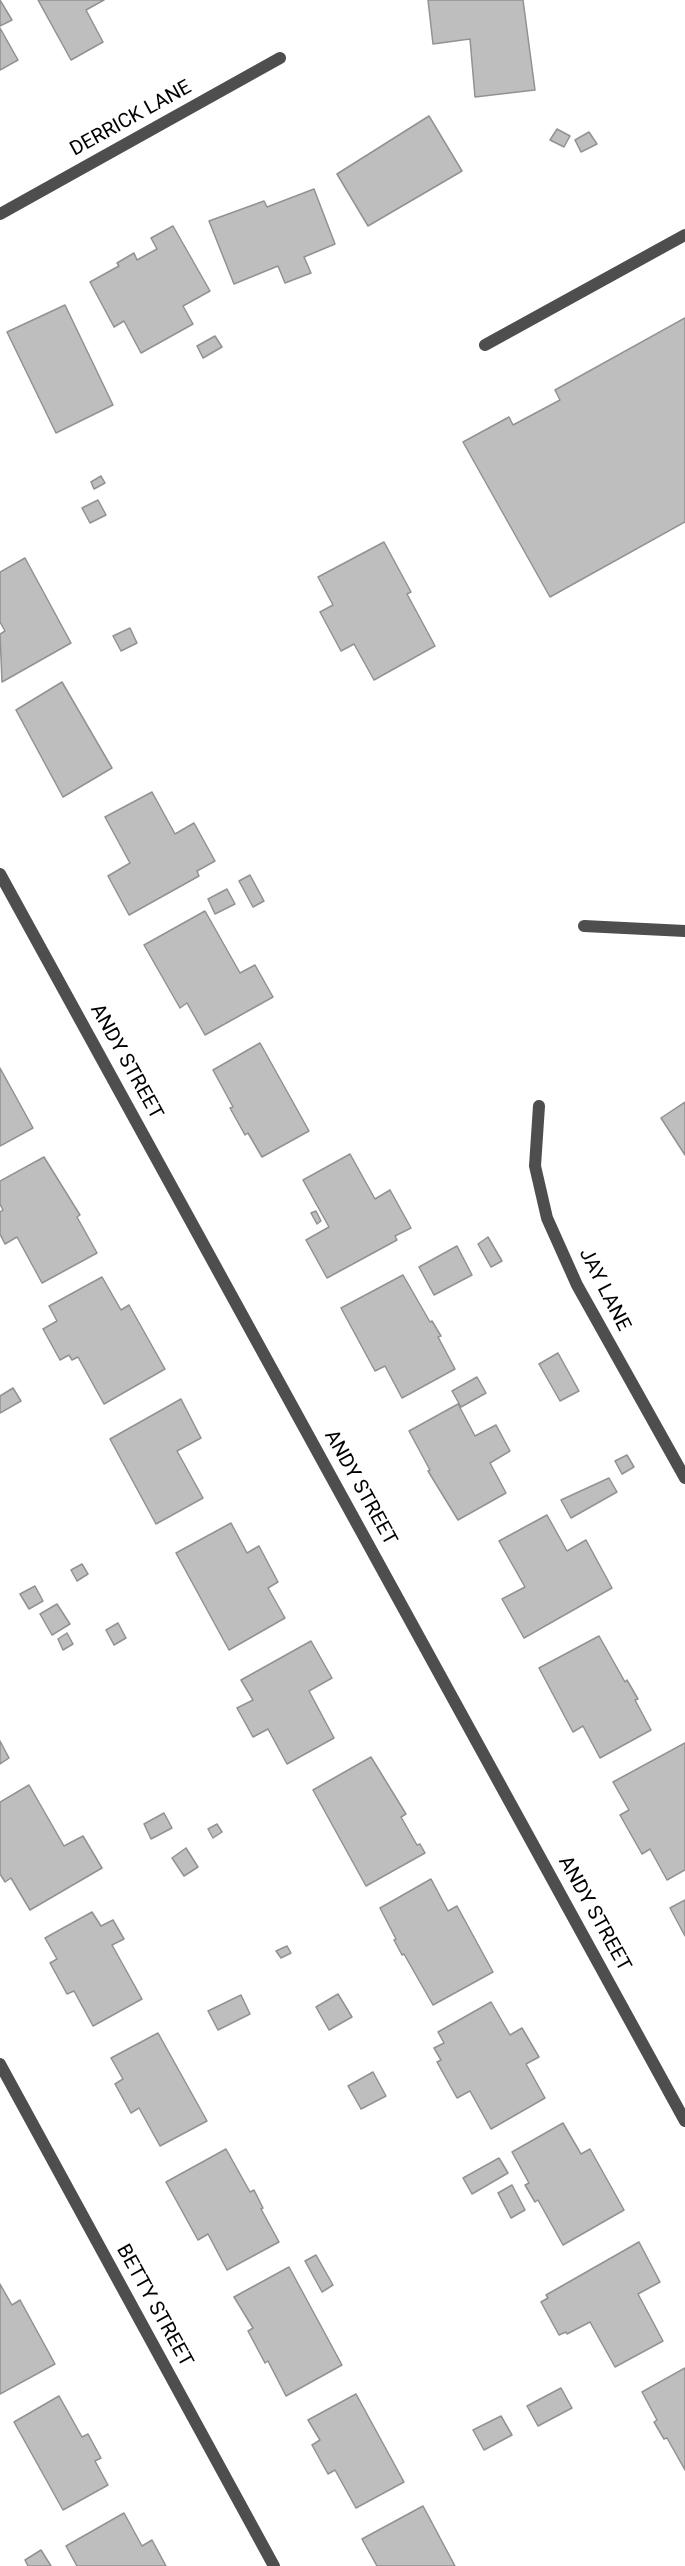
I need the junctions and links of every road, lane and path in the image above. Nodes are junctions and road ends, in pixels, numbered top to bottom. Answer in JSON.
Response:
{"nodes":[{"id":1,"x":280,"y":58,"type":"dead end"},
{"id":2,"x":0,"y":214,"type":"edge"},
{"id":3,"x":685,"y":235,"type":"edge"},
{"id":4,"x":485,"y":345,"type":"dead end"},
{"id":5,"x":0,"y":874,"type":"edge"},
{"id":6,"x":584,"y":926,"type":"dead end"},
{"id":7,"x":685,"y":931,"type":"edge"},
{"id":8,"x":539,"y":1106,"type":"dead end"},
{"id":9,"x":685,"y":1478,"type":"edge"},
{"id":10,"x":0,"y":2064,"type":"edge"},
{"id":11,"x":685,"y":2121,"type":"edge"},
{"id":12,"x":274,"y":2566,"type":"edge"}],
"edges":[{"from":1,"to":2,"type":"street","name":"DERRICK LANE"},
{"from":3,"to":4,"type":"street"},
{"from":5,"to":11,"type":"street","name":"ANDY STREET"},
{"from":6,"to":7,"type":"street"},
{"from":8,"to":9,"type":"street","name":"JAY LANE"},
{"from":10,"to":12,"type":"street","name":"BETTY STREET"}]}
